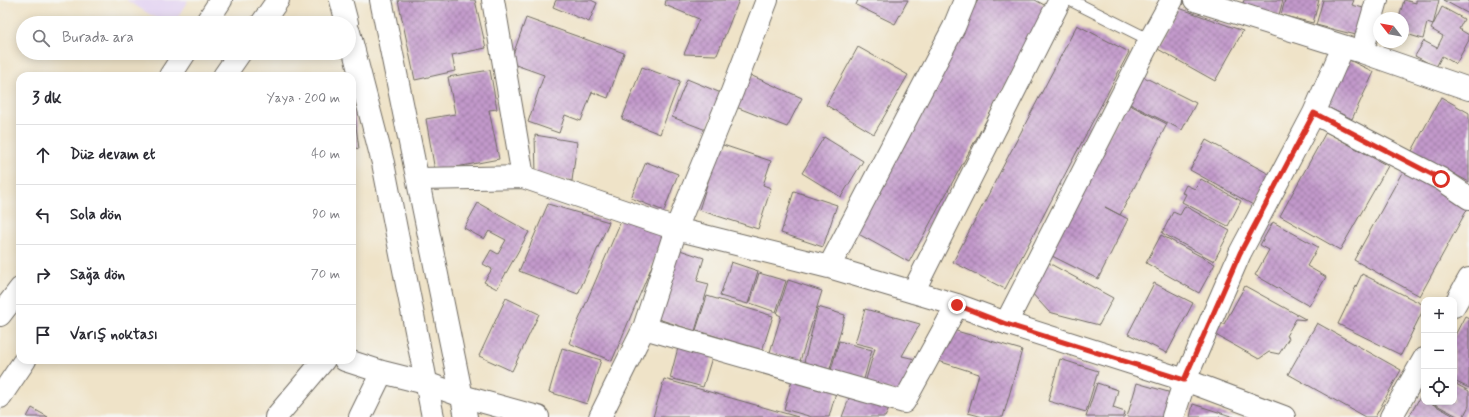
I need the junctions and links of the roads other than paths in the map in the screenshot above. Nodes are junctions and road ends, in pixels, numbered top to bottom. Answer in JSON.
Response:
{"nodes":[{"id":1,"x":221,"y":0,"type":"edge"},
{"id":2,"x":278,"y":0,"type":"edge"},
{"id":3,"x":341,"y":0,"type":"edge"},
{"id":4,"x":381,"y":0,"type":"edge"},
{"id":5,"x":493,"y":0,"type":"edge"},
{"id":6,"x":766,"y":0,"type":"edge"},
{"id":7,"x":965,"y":0,"type":"edge"},
{"id":8,"x":1060,"y":0,"type":"edge"},
{"id":9,"x":1070,"y":0,"type":"edge"},
{"id":10,"x":1172,"y":0,"type":"edge"},
{"id":11,"x":1195,"y":0,"type":"edge"},
{"id":12,"x":1377,"y":0,"type":"edge"},
{"id":13,"x":211,"y":16,"type":"edge"},
{"id":14,"x":267,"y":16,"type":"edge"},
{"id":15,"x":345,"y":16,"type":"edge"},
{"id":16,"x":1150,"y":40,"type":"junction"},
{"id":17,"x":1353,"y":50,"type":"junction"},
{"id":18,"x":356,"y":59,"type":"edge"},
{"id":19,"x":180,"y":60,"type":"edge"},
{"id":20,"x":235,"y":60,"type":"edge"},
{"id":21,"x":173,"y":72,"type":"edge"},
{"id":22,"x":227,"y":72,"type":"edge"},
{"id":23,"x":1469,"y":89,"type":"edge"},
{"id":24,"x":1314,"y":113,"type":"junction"},
{"id":25,"x":523,"y":176,"type":"junction"},
{"id":26,"x":418,"y":179,"type":"junction"},
{"id":27,"x":1469,"y":198,"type":"edge"},
{"id":28,"x":676,"y":230,"type":"junction"},
{"id":29,"x":829,"y":268,"type":"junction"},
{"id":30,"x":1469,"y":279,"type":"edge"},
{"id":31,"x":913,"y":292,"type":"junction"},
{"id":32,"x":16,"y":294,"type":"edge"},
{"id":33,"x":1457,"y":301,"type":"edge"},
{"id":34,"x":957,"y":305,"type":"junction"},
{"id":35,"x":0,"y":315,"type":"edge"},
{"id":36,"x":1006,"y":324,"type":"junction"},
{"id":37,"x":644,"y":328,"type":"junction"},
{"id":38,"x":23,"y":364,"type":"edge"},
{"id":39,"x":321,"y":364,"type":"edge"},
{"id":40,"x":356,"y":364,"type":"edge"},
{"id":41,"x":1421,"y":364,"type":"edge"},
{"id":42,"x":382,"y":372,"type":"junction"},
{"id":43,"x":1184,"y":380,"type":"junction"},
{"id":44,"x":426,"y":383,"type":"junction"},
{"id":45,"x":462,"y":396,"type":"junction"},
{"id":46,"x":0,"y":397,"type":"edge"},
{"id":47,"x":276,"y":417,"type":"edge"},
{"id":48,"x":360,"y":417,"type":"edge"},
{"id":49,"x":433,"y":417,"type":"edge"},
{"id":50,"x":466,"y":417,"type":"edge"},
{"id":51,"x":538,"y":417,"type":"edge"},
{"id":52,"x":600,"y":417,"type":"edge"},
{"id":53,"x":1173,"y":417,"type":"edge"},
{"id":54,"x":1284,"y":417,"type":"edge"},
{"id":55,"x":1391,"y":417,"type":"edge"}],
"edges":[{"from":1,"to":13,"type":"street"},
{"from":2,"to":14,"type":"street"},
{"from":3,"to":15,"type":"street"},
{"from":4,"to":26,"type":"street"},
{"from":5,"to":25,"type":"street"},
{"from":6,"to":28,"type":"street"},
{"from":7,"to":29,"type":"street"},
{"from":8,"to":31,"type":"street"},
{"from":9,"to":16,"type":"lane"},
{"from":10,"to":16,"type":"street"},
{"from":11,"to":17,"type":"street"},
{"from":12,"to":17,"type":"street"},
{"from":16,"to":36,"type":"street"},
{"from":17,"to":23,"type":"street"},
{"from":17,"to":24,"type":"street"},
{"from":18,"to":44,"type":"street"},
{"from":19,"to":21,"type":"street"},
{"from":20,"to":22,"type":"street"},
{"from":24,"to":27,"type":"street"},
{"from":24,"to":43,"type":"street"},
{"from":25,"to":26,"type":"street"},
{"from":25,"to":28,"type":"street"},
{"from":26,"to":45,"type":"street"},
{"from":28,"to":29,"type":"street"},
{"from":28,"to":37,"type":"street"},
{"from":29,"to":31,"type":"street"},
{"from":30,"to":33,"type":"street"},
{"from":31,"to":34,"type":"street"},
{"from":32,"to":35,"type":"street"},
{"from":34,"to":36,"type":"street"},
{"from":34,"to":37,"type":"street"},
{"from":36,"to":43,"type":"street"},
{"from":37,"to":52,"type":"street"},
{"from":38,"to":46,"type":"street"},
{"from":39,"to":47,"type":"street"},
{"from":40,"to":42,"type":"street"},
{"from":41,"to":55,"type":"street"},
{"from":42,"to":44,"type":"street"},
{"from":42,"to":48,"type":"street"},
{"from":43,"to":53,"type":"street"},
{"from":43,"to":54,"type":"street"},
{"from":44,"to":45,"type":"street"},
{"from":44,"to":49,"type":"street"},
{"from":45,"to":50,"type":"street"},
{"from":45,"to":51,"type":"street"}]}
